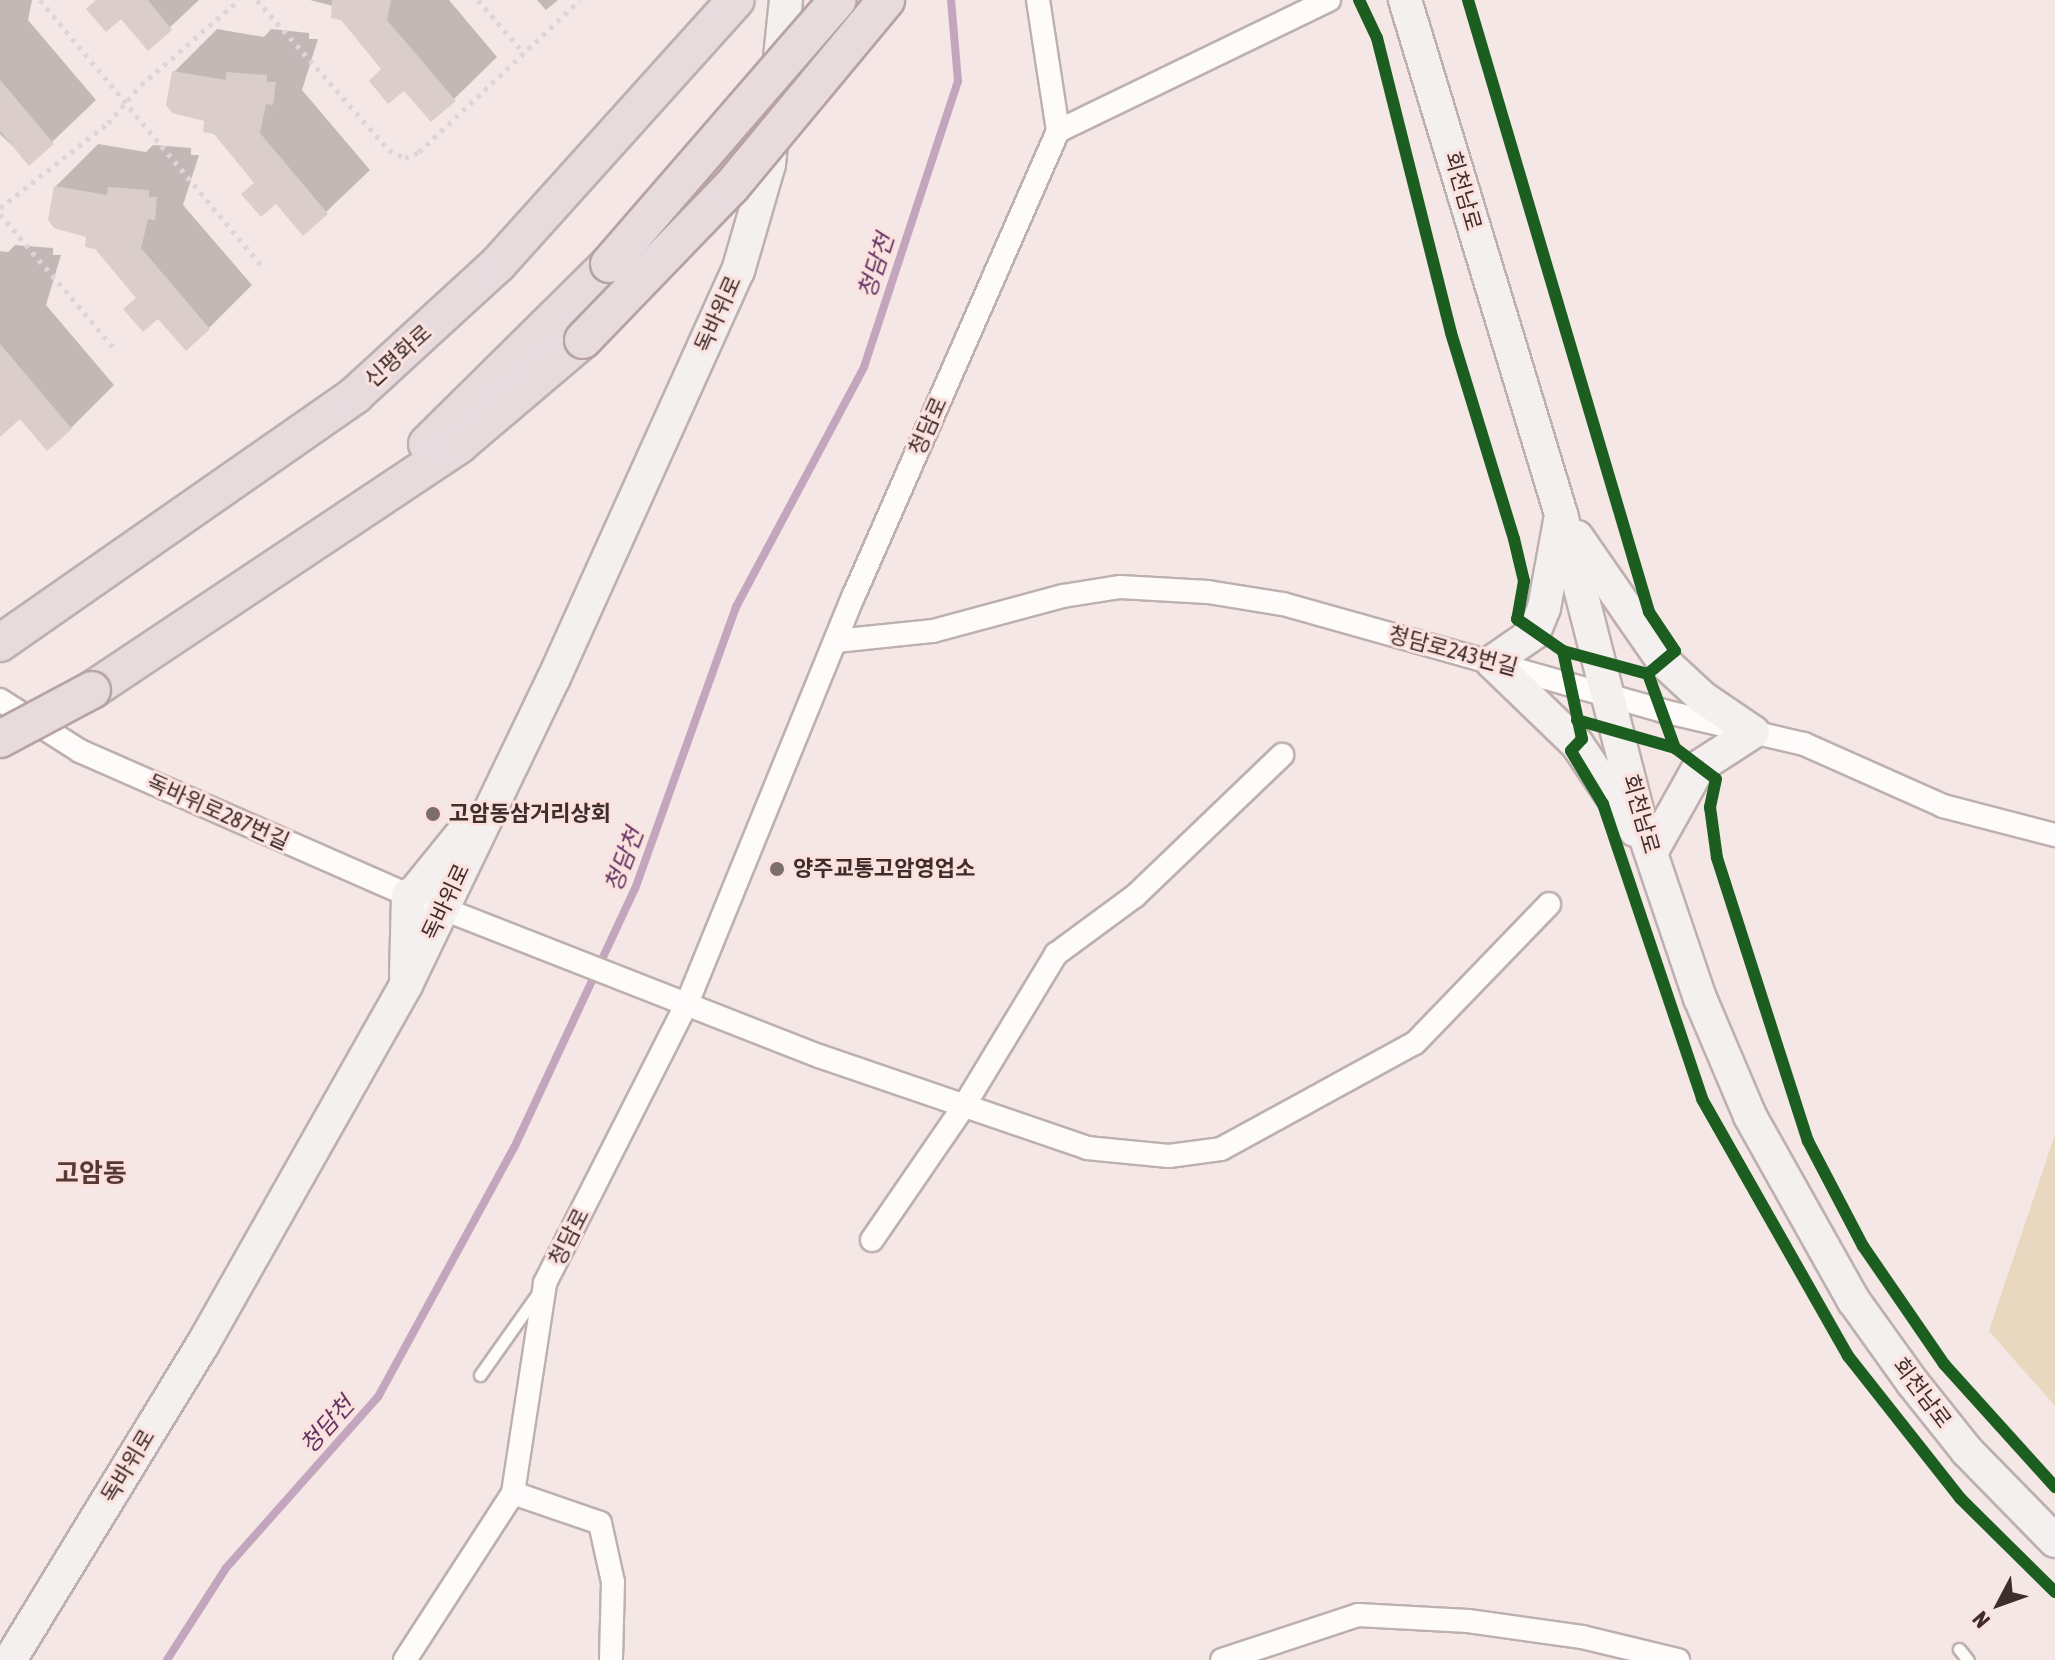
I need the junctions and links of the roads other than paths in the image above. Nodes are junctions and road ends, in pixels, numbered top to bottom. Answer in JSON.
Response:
{"nodes":[{"id":1,"x":736,"y":0,"type":"edge"},
{"id":2,"x":786,"y":0,"type":"edge"},
{"id":3,"x":838,"y":0,"type":"edge"},
{"id":4,"x":886,"y":0,"type":"edge"},
{"id":5,"x":1038,"y":0,"type":"edge"},
{"id":6,"x":1329,"y":0,"type":"edge"},
{"id":7,"x":1405,"y":0,"type":"edge"},
{"id":8,"x":1058,"y":131,"type":"junction"},
{"id":9,"x":1561,"y":514,"type":"junction"},
{"id":10,"x":346,"y":525,"type":"junction"},
{"id":11,"x":4,"y":641,"type":"edge"},
{"id":12,"x":836,"y":641,"type":"junction"},
{"id":13,"x":1492,"y":662,"type":"junction"},
{"id":14,"x":1610,"y":694,"type":"junction"},
{"id":15,"x":0,"y":700,"type":"edge"},
{"id":16,"x":1753,"y":732,"type":"junction"},
{"id":17,"x":0,"y":739,"type":"edge"},
{"id":18,"x":1282,"y":755,"type":"dead end"},
{"id":19,"x":499,"y":789,"type":"junction"},
{"id":20,"x":2055,"y":835,"type":"edge"},
{"id":21,"x":1651,"y":853,"type":"junction"},
{"id":22,"x":411,"y":894,"type":"junction"},
{"id":23,"x":1549,"y":904,"type":"dead end"},
{"id":24,"x":444,"y":909,"type":"junction"},
{"id":25,"x":406,"y":985,"type":"junction"},
{"id":26,"x":680,"y":998,"type":"junction"},
{"id":27,"x":964,"y":1106,"type":"junction"},
{"id":28,"x":872,"y":1240,"type":"dead end"},
{"id":29,"x":545,"y":1283,"type":"junction"},
{"id":30,"x":480,"y":1375,"type":"dead end"},
{"id":31,"x":513,"y":1493,"type":"junction"},
{"id":32,"x":2055,"y":1541,"type":"edge"},
{"id":33,"x":1959,"y":1649,"type":"dead end"},
{"id":34,"x":10,"y":1660,"type":"edge"},
{"id":35,"x":405,"y":1660,"type":"edge"},
{"id":36,"x":611,"y":1660,"type":"edge"},
{"id":37,"x":1222,"y":1660,"type":"edge"},
{"id":38,"x":1678,"y":1660,"type":"edge"},
{"id":39,"x":1968,"y":1660,"type":"edge"}],
"edges":[{"from":1,"to":11,"type":"highway","name":"신평화로"},
{"from":2,"to":19,"type":"main road","name":"독바위로"},
{"from":3,"to":10,"type":"highway","bridge":true},
{"from":4,"to":10,"type":"highway","bridge":true},
{"from":5,"to":8,"type":"street"},
{"from":6,"to":8,"type":"street"},
{"from":7,"to":9,"type":"main road","name":"회천남로"},
{"from":8,"to":12,"type":"street","name":"청담로"},
{"from":9,"to":13,"type":"main road"},
{"from":9,"to":14,"type":"main road","name":"회천남로"},
{"from":9,"to":16,"type":"main road"},
{"from":10,"to":17,"type":"highway","bridge":true},
{"from":12,"to":13,"type":"street","name":"청담로243번길"},
{"from":12,"to":26,"type":"street","name":"청담로"},
{"from":13,"to":14,"type":"street","name":"청담로243번길"},
{"from":13,"to":21,"type":"main road"},
{"from":14,"to":16,"type":"street","name":"청담로243번길"},
{"from":14,"to":21,"type":"main road","name":"회천남로"},
{"from":15,"to":22,"type":"street","name":"독바위로287번길"},
{"from":16,"to":20,"type":"street","name":"청담로243번길"},
{"from":16,"to":21,"type":"main road"},
{"from":18,"to":27,"type":"street"},
{"from":19,"to":22,"type":"main road"},
{"from":19,"to":24,"type":"main road","name":"독바위로"},
{"from":21,"to":32,"type":"main road","name":"회천남로"},
{"from":22,"to":24,"type":"street","name":"독바위로287번길"},
{"from":22,"to":25,"type":"main road"},
{"from":23,"to":27,"type":"street"},
{"from":24,"to":25,"type":"main road","name":"독바위로"},
{"from":24,"to":26,"type":"street"},
{"from":25,"to":34,"type":"main road","name":"독바위로"},
{"from":26,"to":27,"type":"street"},
{"from":26,"to":29,"type":"street","name":"청담로"},
{"from":27,"to":28,"type":"street"},
{"from":29,"to":30,"type":"lane"},
{"from":29,"to":31,"type":"street","name":"청담로"},
{"from":31,"to":35,"type":"street","name":"청담로"},
{"from":31,"to":36,"type":"street"},
{"from":33,"to":39,"type":"lane"},
{"from":37,"to":38,"type":"street"}]}
